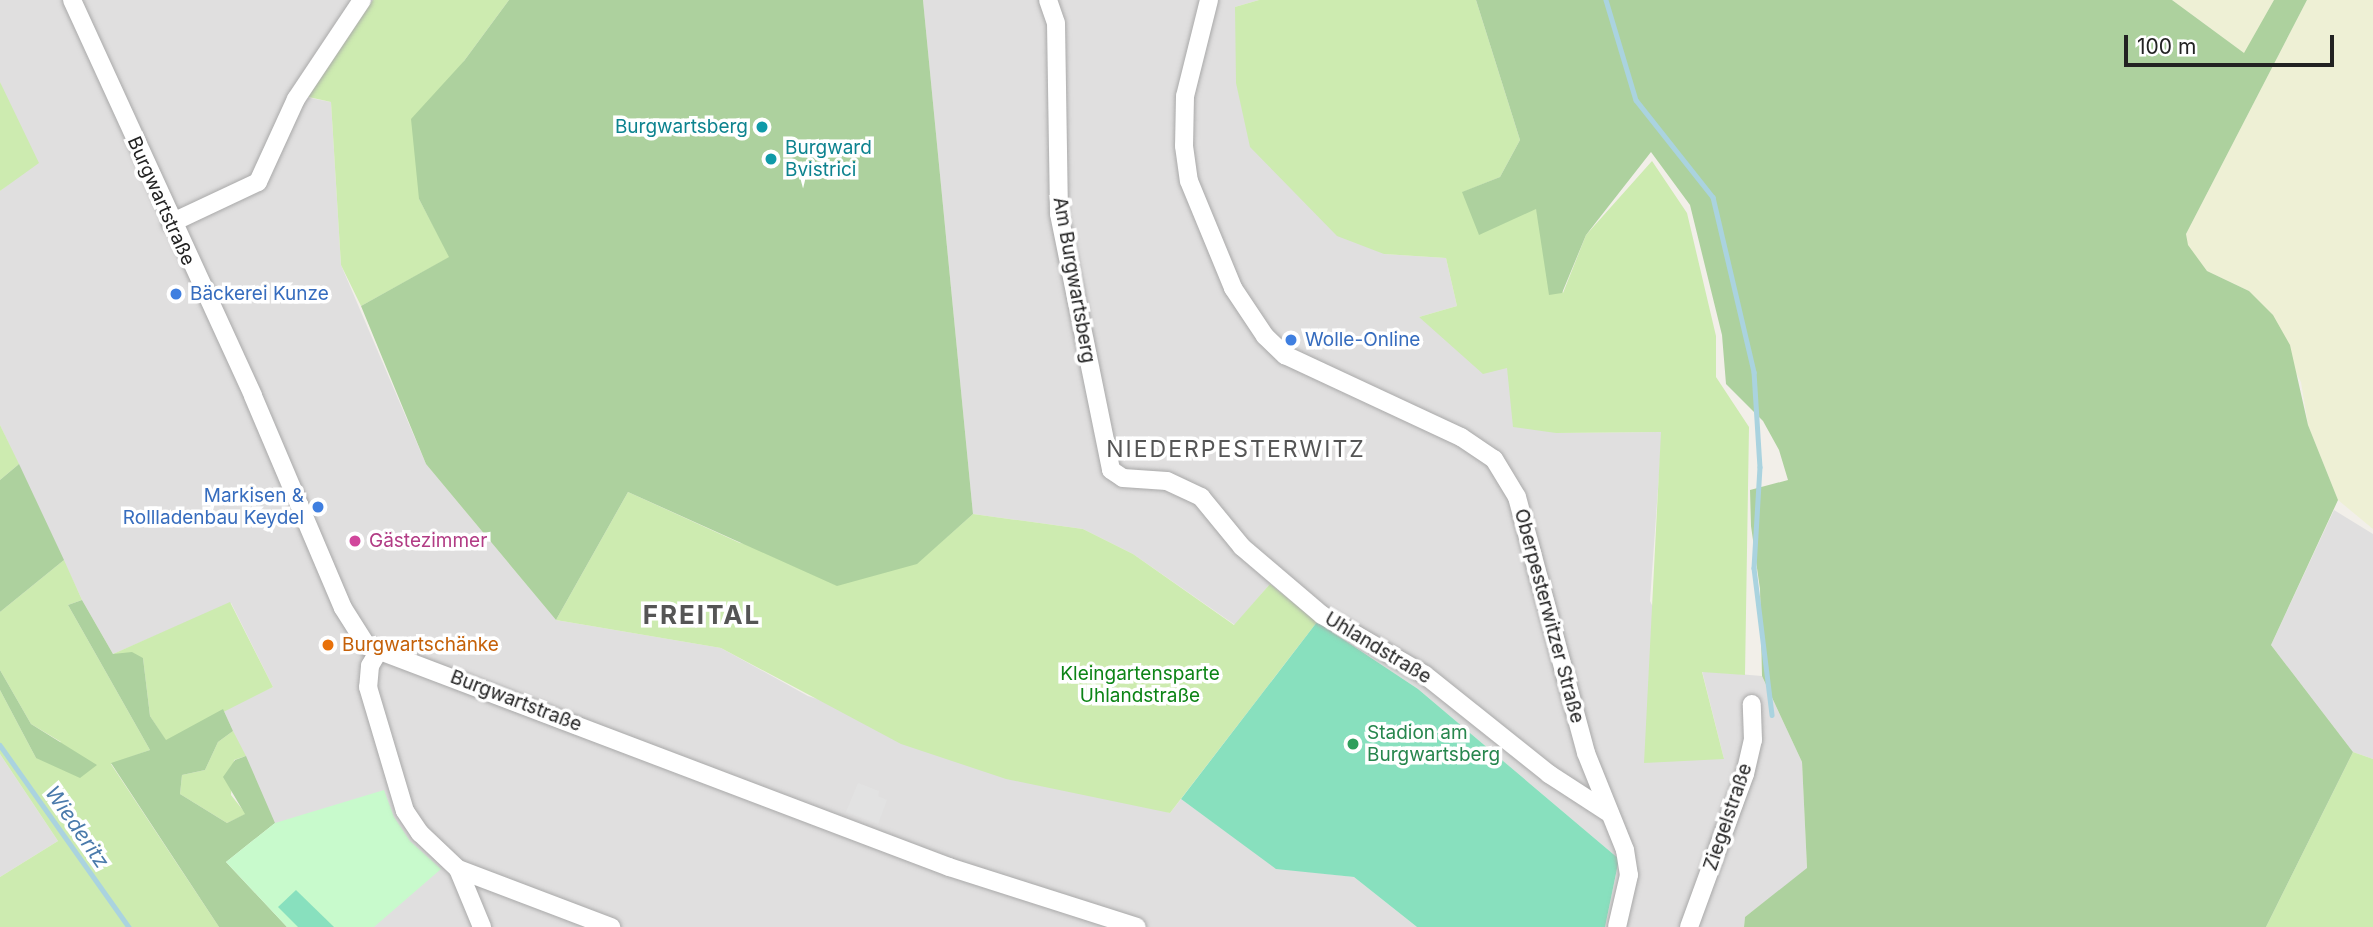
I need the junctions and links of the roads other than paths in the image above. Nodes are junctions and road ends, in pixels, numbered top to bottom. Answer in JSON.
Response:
{"nodes":[{"id":1,"x":72,"y":0,"type":"edge"},
{"id":2,"x":362,"y":0,"type":"edge"},
{"id":3,"x":1048,"y":0,"type":"edge"},
{"id":4,"x":1209,"y":0,"type":"edge"},
{"id":5,"x":171,"y":223,"type":"junction"},
{"id":6,"x":1114,"y":474,"type":"joint"},
{"id":7,"x":377,"y":652,"type":"junction"},
{"id":8,"x":1752,"y":704,"type":"dead end"},
{"id":9,"x":1609,"y":813,"type":"junction"},
{"id":10,"x":458,"y":869,"type":"junction"},
{"id":11,"x":482,"y":927,"type":"edge"},
{"id":12,"x":611,"y":927,"type":"edge"},
{"id":13,"x":1137,"y":927,"type":"edge"},
{"id":14,"x":1617,"y":927,"type":"edge"},
{"id":15,"x":1689,"y":927,"type":"edge"}],
"edges":[{"from":1,"to":5,"type":"street","name":"Burgwartstraße"},
{"from":2,"to":5,"type":"street"},
{"from":3,"to":6,"type":"street","name":"Am Burgwartsberg"},
{"from":4,"to":9,"type":"street","name":"Oberpesterwitzer Straße"},
{"from":5,"to":7,"type":"street","name":"Burgwartstraße"},
{"from":6,"to":9,"type":"street","name":"Uhlandstraße"},
{"from":7,"to":10,"type":"street"},
{"from":7,"to":13,"type":"street","name":"Burgwartstraße"},
{"from":8,"to":15,"type":"street","name":"Ziegelstraße"},
{"from":9,"to":14,"type":"street","name":"Oberpesterwitzer Straße"},
{"from":10,"to":11,"type":"street"},
{"from":10,"to":12,"type":"street"}]}
